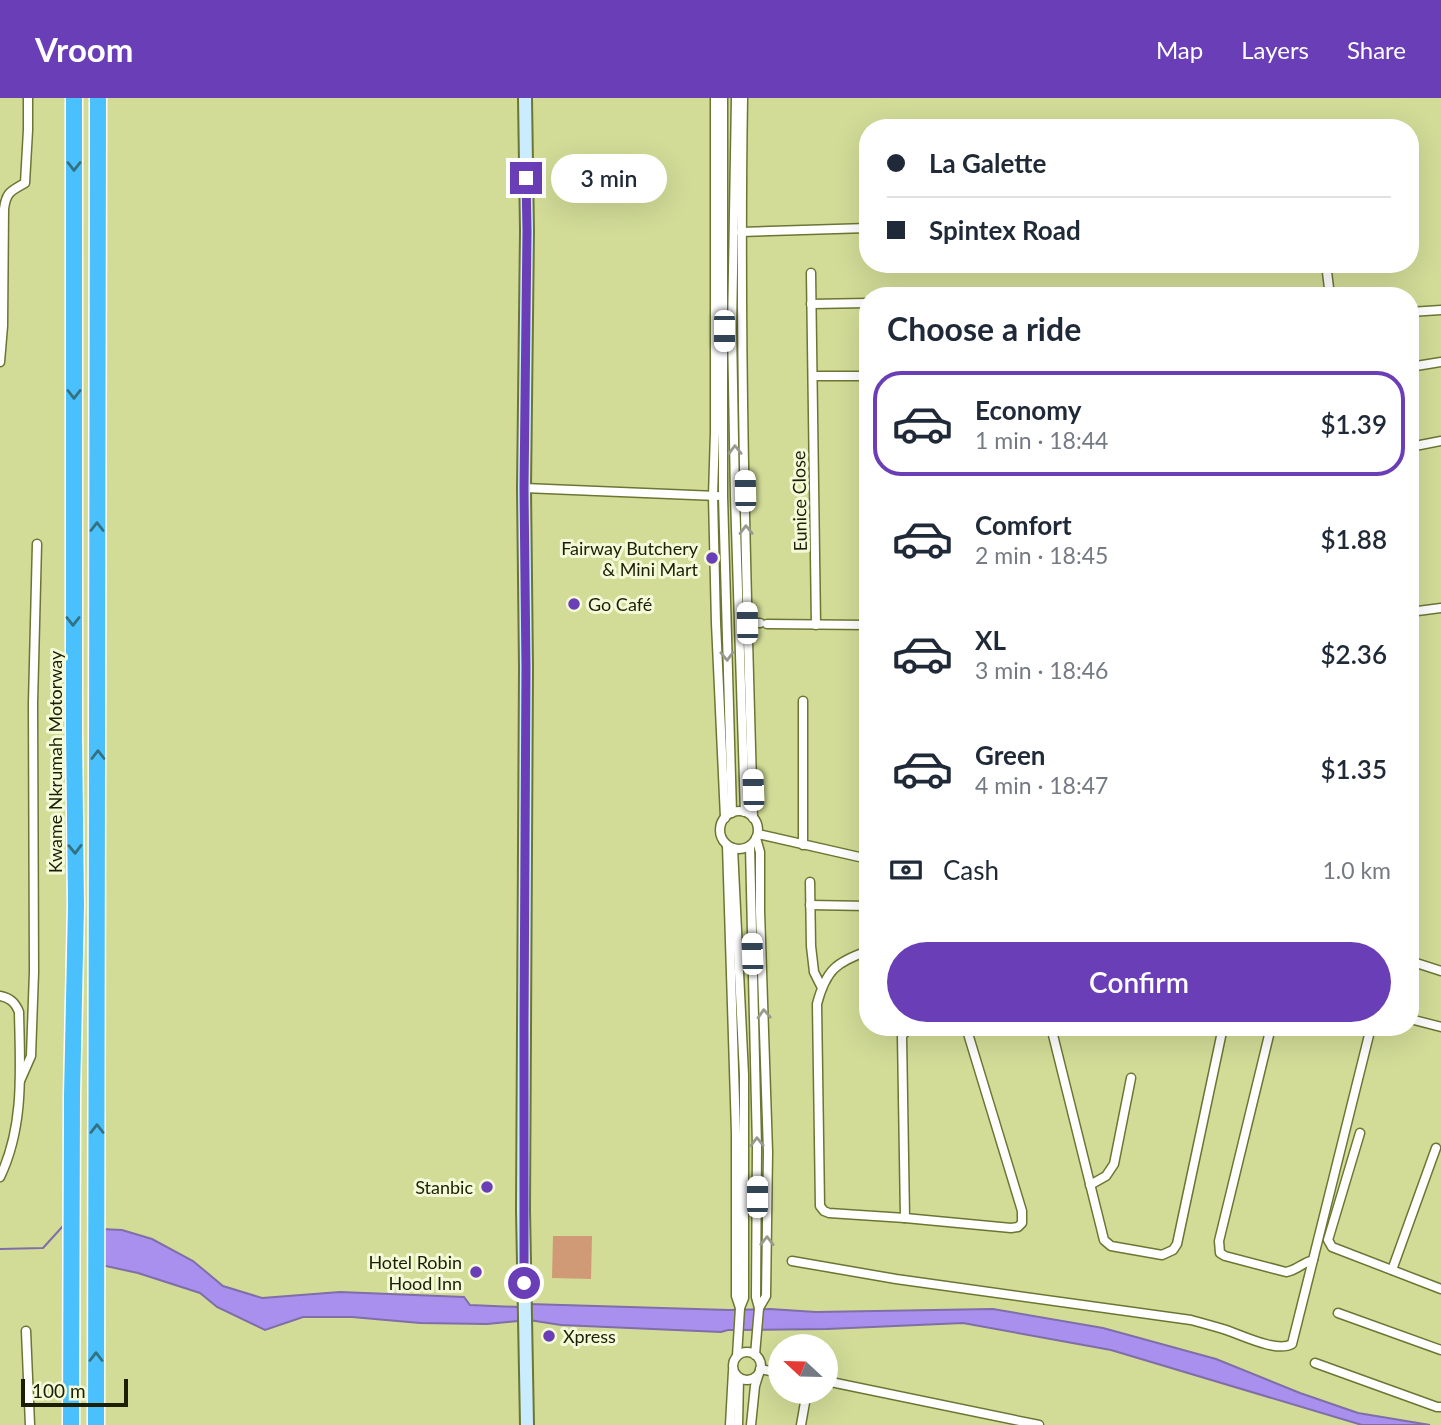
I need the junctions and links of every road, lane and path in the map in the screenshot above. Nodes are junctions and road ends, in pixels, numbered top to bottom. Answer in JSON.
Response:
{"nodes":[{"id":1,"x":28,"y":98,"type":"edge"},
{"id":2,"x":74,"y":98,"type":"edge"},
{"id":3,"x":98,"y":98,"type":"edge"},
{"id":4,"x":525,"y":98,"type":"edge"},
{"id":5,"x":715,"y":98,"type":"edge"},
{"id":6,"x":723,"y":98,"type":"edge"},
{"id":7,"x":736,"y":98,"type":"edge"},
{"id":8,"x":743,"y":98,"type":"edge"},
{"id":9,"x":859,"y":228,"type":"edge"},
{"id":10,"x":741,"y":232,"type":"junction"},
{"id":11,"x":811,"y":273,"type":"dead end"},
{"id":12,"x":859,"y":303,"type":"edge"},
{"id":13,"x":811,"y":304,"type":"junction"},
{"id":14,"x":1441,"y":310,"type":"edge"},
{"id":15,"x":1419,"y":311,"type":"edge"},
{"id":16,"x":0,"y":362,"type":"edge"},
{"id":17,"x":1441,"y":362,"type":"edge"},
{"id":18,"x":1419,"y":366,"type":"edge"},
{"id":19,"x":813,"y":376,"type":"junction"},
{"id":20,"x":859,"y":376,"type":"edge"},
{"id":21,"x":1441,"y":441,"type":"edge"},
{"id":22,"x":1419,"y":445,"type":"edge"},
{"id":23,"x":524,"y":488,"type":"junction"},
{"id":24,"x":718,"y":496,"type":"junction"},
{"id":25,"x":735,"y":496,"type":"junction"},
{"id":26,"x":37,"y":544,"type":"dead end"},
{"id":27,"x":1441,"y":608,"type":"edge"},
{"id":28,"x":1419,"y":611,"type":"edge"},
{"id":29,"x":747,"y":623,"type":"junction"},
{"id":30,"x":816,"y":625,"type":"junction"},
{"id":31,"x":859,"y":625,"type":"edge"},
{"id":32,"x":803,"y":701,"type":"dead end"},
{"id":33,"x":745,"y":813,"type":"junction"},
{"id":34,"x":728,"y":815,"type":"junction"},
{"id":35,"x":753,"y":818,"type":"junction"},
{"id":36,"x":754,"y":839,"type":"junction"},
{"id":37,"x":803,"y":845,"type":"junction"},
{"id":38,"x":730,"y":847,"type":"junction"},
{"id":39,"x":859,"y":857,"type":"edge"},
{"id":40,"x":810,"y":882,"type":"dead end"},
{"id":41,"x":810,"y":905,"type":"junction"},
{"id":42,"x":859,"y":906,"type":"edge"},
{"id":43,"x":859,"y":954,"type":"edge"},
{"id":44,"x":1419,"y":964,"type":"edge"},
{"id":45,"x":1441,"y":971,"type":"edge"},
{"id":46,"x":821,"y":986,"type":"junction"},
{"id":47,"x":0,"y":996,"type":"edge"},
{"id":48,"x":1419,"y":1021,"type":"edge"},
{"id":49,"x":1441,"y":1027,"type":"edge"},
{"id":50,"x":902,"y":1036,"type":"edge"},
{"id":51,"x":969,"y":1036,"type":"edge"},
{"id":52,"x":1053,"y":1036,"type":"edge"},
{"id":53,"x":1221,"y":1036,"type":"edge"},
{"id":54,"x":1269,"y":1036,"type":"edge"},
{"id":55,"x":1369,"y":1036,"type":"edge"},
{"id":56,"x":1131,"y":1078,"type":"dead end"},
{"id":57,"x":20,"y":1081,"type":"junction"},
{"id":58,"x":1360,"y":1133,"type":"dead end"},
{"id":59,"x":1436,"y":1148,"type":"dead end"},
{"id":60,"x":0,"y":1177,"type":"edge"},
{"id":61,"x":1090,"y":1185,"type":"junction"},
{"id":62,"x":905,"y":1218,"type":"junction"},
{"id":63,"x":1313,"y":1260,"type":"junction"},
{"id":64,"x":792,"y":1261,"type":"dead end"},
{"id":65,"x":1392,"y":1270,"type":"junction"},
{"id":66,"x":1441,"y":1289,"type":"edge"},
{"id":67,"x":1338,"y":1313,"type":"dead end"},
{"id":68,"x":26,"y":1331,"type":"dead end"},
{"id":69,"x":1441,"y":1350,"type":"edge"},
{"id":70,"x":755,"y":1355,"type":"junction"},
{"id":71,"x":737,"y":1356,"type":"junction"},
{"id":72,"x":1315,"y":1363,"type":"dead end"},
{"id":73,"x":760,"y":1371,"type":"junction"},
{"id":74,"x":768,"y":1372,"type":"edge"},
{"id":75,"x":736,"y":1375,"type":"junction"},
{"id":76,"x":838,"y":1383,"type":"edge"},
{"id":77,"x":805,"y":1404,"type":"edge"},
{"id":78,"x":1441,"y":1406,"type":"edge"},
{"id":79,"x":30,"y":1425,"type":"edge"},
{"id":80,"x":71,"y":1425,"type":"edge"},
{"id":81,"x":96,"y":1425,"type":"edge"},
{"id":82,"x":527,"y":1425,"type":"edge"},
{"id":83,"x":730,"y":1425,"type":"edge"},
{"id":84,"x":738,"y":1425,"type":"edge"},
{"id":85,"x":751,"y":1425,"type":"edge"},
{"id":86,"x":801,"y":1425,"type":"edge"},
{"id":87,"x":1039,"y":1425,"type":"edge"}],
"edges":[{"from":1,"to":16,"type":"street"},
{"from":2,"to":80,"type":"highway","name":"Kwame Nkrumah Motorway","one_way":true},
{"from":81,"to":3,"type":"highway","one_way":true},
{"from":4,"to":23,"type":"main road"},
{"from":5,"to":24,"type":"street"},
{"from":6,"to":24,"type":"street"},
{"from":25,"to":7,"type":"street","one_way":true},
{"from":8,"to":10,"type":"street"},
{"from":9,"to":10,"type":"street"},
{"from":29,"to":10,"type":"street","one_way":true},
{"from":11,"to":13,"type":"street","name":"Eunice Close"},
{"from":12,"to":13,"type":"street"},
{"from":13,"to":19,"type":"street","name":"Eunice Close"},
{"from":14,"to":15,"type":"street"},
{"from":17,"to":18,"type":"street"},
{"from":19,"to":20,"type":"street"},
{"from":19,"to":30,"type":"street","name":"Eunice Close"},
{"from":21,"to":22,"type":"street"},
{"from":23,"to":24,"type":"street"},
{"from":23,"to":82,"type":"main road"},
{"from":24,"to":25,"type":"street"},
{"from":24,"to":34,"type":"street","one_way":true},
{"from":25,"to":33,"type":"street"},
{"from":26,"to":57,"type":"street"},
{"from":27,"to":28,"type":"street"},
{"from":29,"to":30,"type":"street"},
{"from":29,"to":35,"type":"street"},
{"from":30,"to":31,"type":"street"},
{"from":32,"to":37,"type":"street"},
{"from":33,"to":34,"type":"street"},
{"from":33,"to":35,"type":"street"},
{"from":34,"to":38,"type":"street"},
{"from":35,"to":36,"type":"street"},
{"from":36,"to":37,"type":"street"},
{"from":36,"to":38,"type":"street"},
{"from":70,"to":36,"type":"street","one_way":true},
{"from":37,"to":39,"type":"street"},
{"from":38,"to":71,"type":"street"},
{"from":40,"to":41,"type":"street"},
{"from":41,"to":42,"type":"street"},
{"from":41,"to":46,"type":"street"},
{"from":43,"to":46,"type":"street"},
{"from":44,"to":45,"type":"street"},
{"from":46,"to":62,"type":"street"},
{"from":47,"to":57,"type":"street"},
{"from":48,"to":49,"type":"street"},
{"from":50,"to":62,"type":"street"},
{"from":51,"to":62,"type":"street"},
{"from":52,"to":61,"type":"street"},
{"from":53,"to":61,"type":"street"},
{"from":54,"to":63,"type":"street"},
{"from":55,"to":63,"type":"street"},
{"from":56,"to":61,"type":"street"},
{"from":57,"to":60,"type":"street"},
{"from":58,"to":65,"type":"street"},
{"from":59,"to":65,"type":"street"},
{"from":63,"to":64,"type":"street"},
{"from":65,"to":66,"type":"street"},
{"from":67,"to":69,"type":"street"},
{"from":68,"to":79,"type":"street"},
{"from":70,"to":71,"type":"street"},
{"from":70,"to":73,"type":"street"},
{"from":71,"to":75,"type":"street"},
{"from":72,"to":78,"type":"street"},
{"from":73,"to":74,"type":"street"},
{"from":73,"to":75,"type":"street"},
{"from":73,"to":85,"type":"street"},
{"from":75,"to":83,"type":"street"},
{"from":75,"to":84,"type":"street"},
{"from":76,"to":87,"type":"street"},
{"from":77,"to":86,"type":"street"}]}
